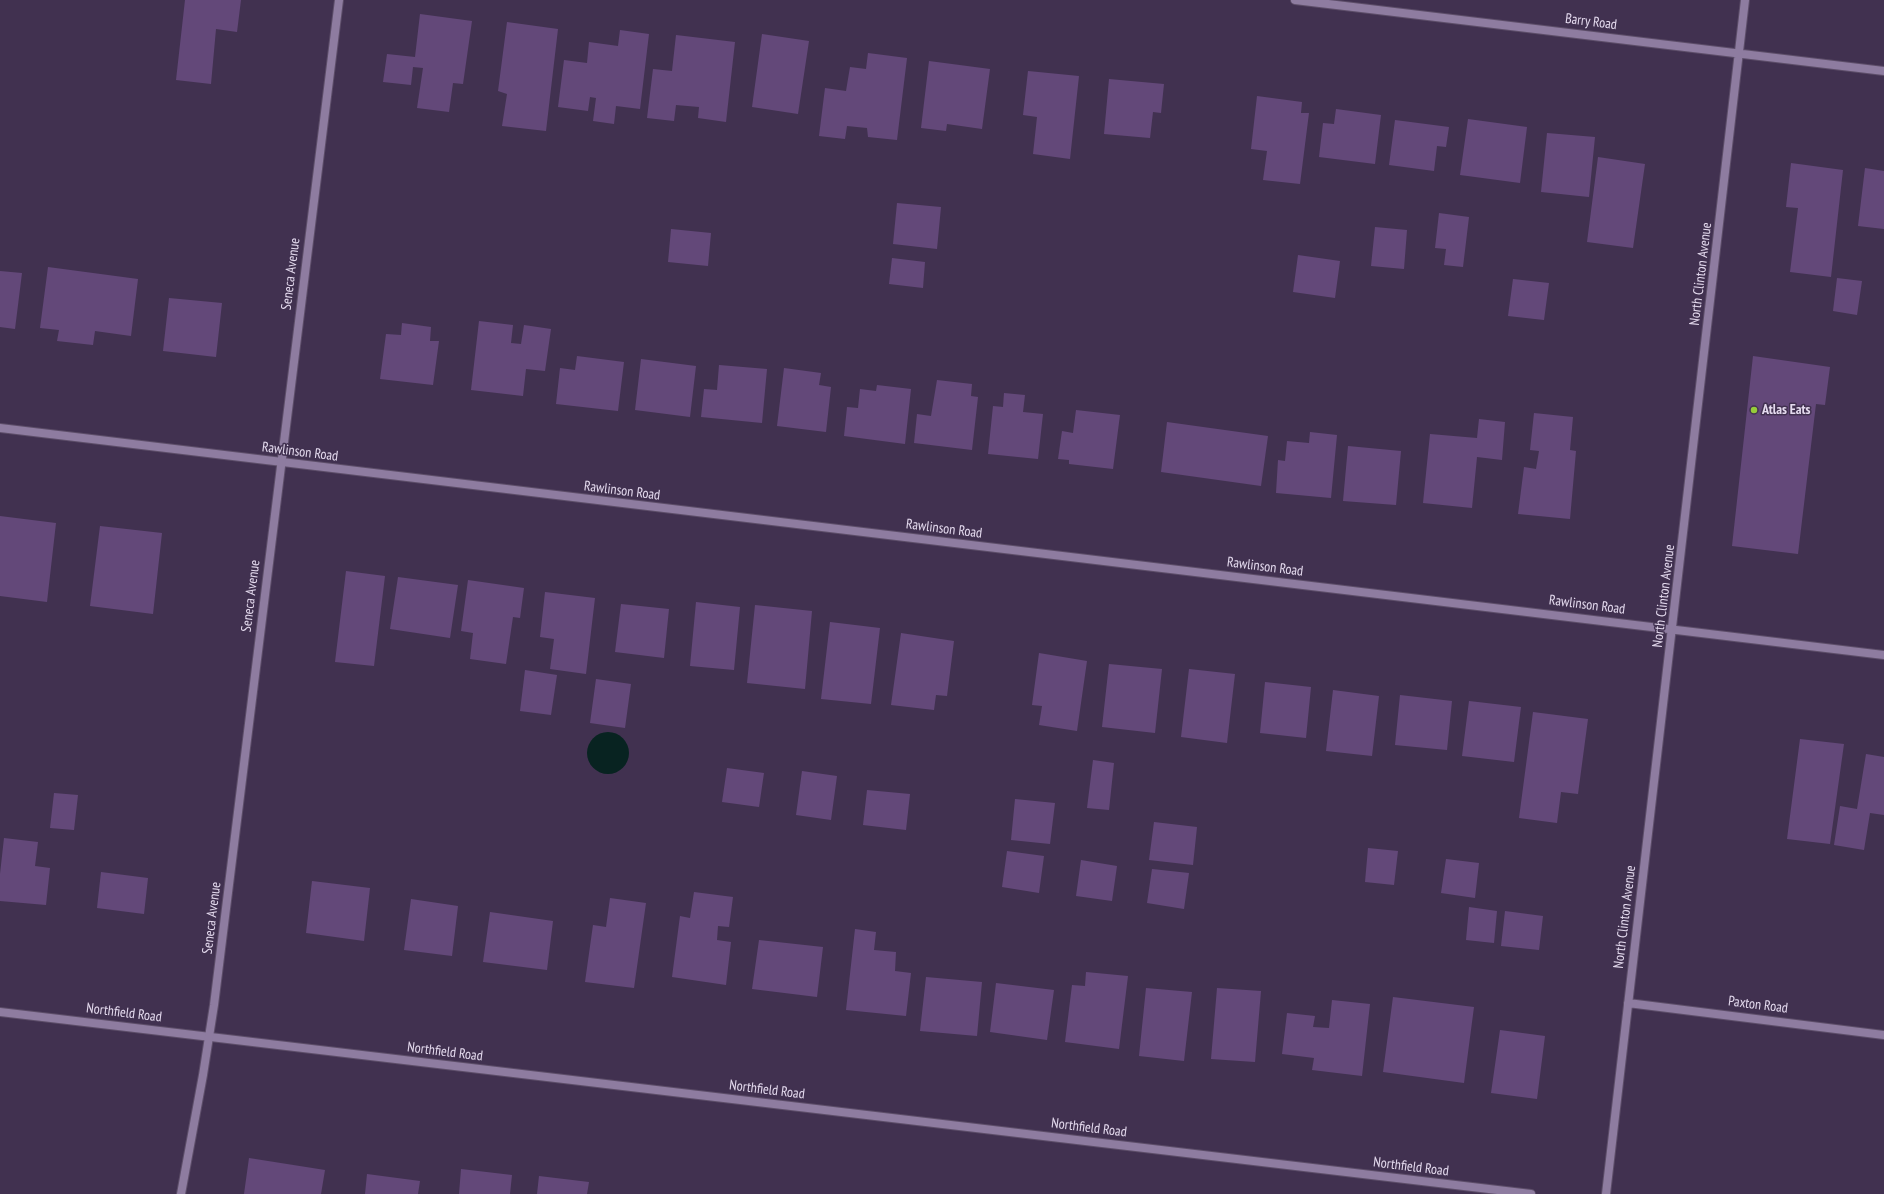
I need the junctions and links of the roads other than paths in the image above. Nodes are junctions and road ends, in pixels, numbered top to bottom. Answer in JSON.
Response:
{"nodes":[{"id":1,"x":339,"y":0,"type":"edge"},
{"id":2,"x":1295,"y":0,"type":"edge"},
{"id":3,"x":1745,"y":0,"type":"edge"},
{"id":4,"x":1739,"y":53,"type":"junction"},
{"id":5,"x":1884,"y":71,"type":"edge"},
{"id":6,"x":0,"y":428,"type":"edge"},
{"id":7,"x":280,"y":463,"type":"junction"},
{"id":8,"x":1673,"y":629,"type":"junction"},
{"id":9,"x":1884,"y":655,"type":"edge"},
{"id":10,"x":1628,"y":1003,"type":"junction"},
{"id":11,"x":0,"y":1012,"type":"edge"},
{"id":12,"x":1884,"y":1034,"type":"edge"},
{"id":13,"x":209,"y":1037,"type":"junction"},
{"id":14,"x":181,"y":1194,"type":"edge"},
{"id":15,"x":1531,"y":1194,"type":"edge"},
{"id":16,"x":1606,"y":1194,"type":"edge"}],
"edges":[{"from":1,"to":7,"type":"street","name":"Seneca Avenue"},
{"from":2,"to":4,"type":"street","name":"Barry Road"},
{"from":3,"to":4,"type":"street","name":"North Clinton Avenue"},
{"from":4,"to":5,"type":"street","name":"Barry Road"},
{"from":4,"to":8,"type":"street","name":"North Clinton Avenue"},
{"from":6,"to":7,"type":"street","name":"Rawlinson Road"},
{"from":7,"to":8,"type":"street","name":"Rawlinson Road"},
{"from":7,"to":13,"type":"street","name":"Seneca Avenue"},
{"from":8,"to":9,"type":"street","name":"Rawlinson Road"},
{"from":8,"to":10,"type":"street","name":"North Clinton Avenue"},
{"from":10,"to":12,"type":"street","name":"Paxton Road"},
{"from":10,"to":16,"type":"street","name":"North Clinton Avenue"},
{"from":11,"to":13,"type":"street","name":"Northfield Road"},
{"from":13,"to":14,"type":"street","name":"Seneca Avenue"},
{"from":13,"to":15,"type":"street","name":"Northfield Road"}]}
